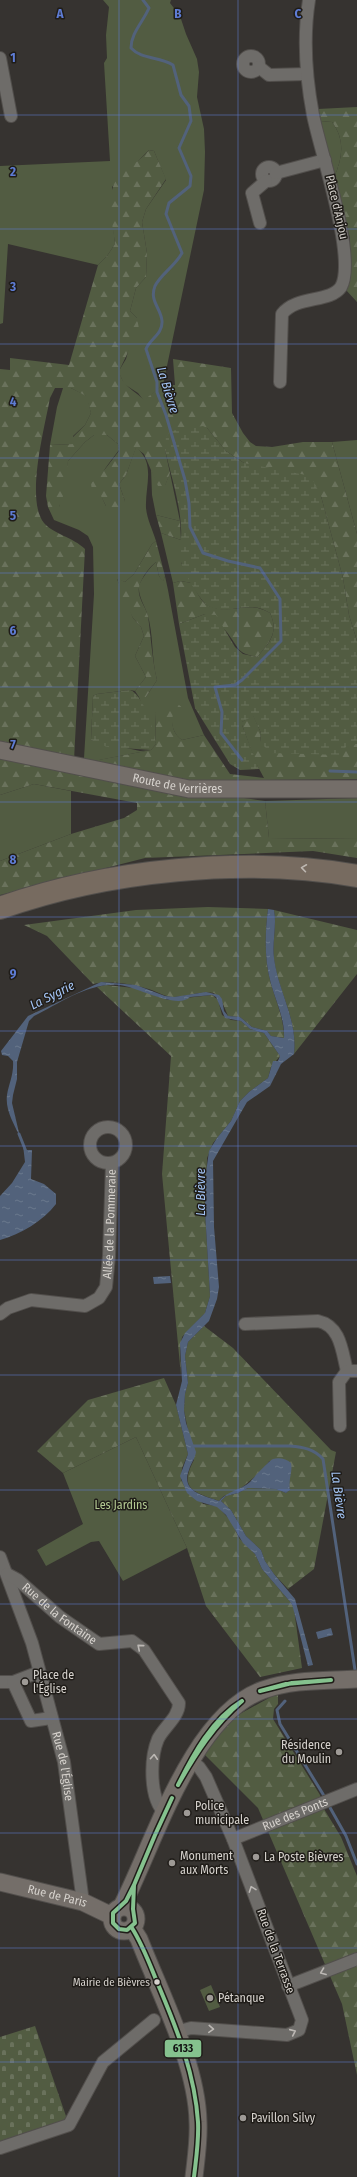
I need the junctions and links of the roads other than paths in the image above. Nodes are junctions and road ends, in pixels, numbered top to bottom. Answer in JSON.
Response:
{"nodes":[{"id":1,"x":309,"y":0,"type":"edge"},
{"id":2,"x":0,"y":58,"type":"edge"},
{"id":3,"x":259,"y":67,"type":"dead end"},
{"id":4,"x":308,"y":74,"type":"junction"},
{"id":5,"x":11,"y":116,"type":"dead end"},
{"id":6,"x":325,"y":160,"type":"junction"},
{"id":7,"x":260,"y":223,"type":"dead end"},
{"id":8,"x":280,"y":382,"type":"dead end"},
{"id":9,"x":0,"y":750,"type":"edge"},
{"id":10,"x":357,"y":789,"type":"edge"},
{"id":11,"x":352,"y":872,"type":"edge"},
{"id":12,"x":357,"y":890,"type":"edge"},
{"id":13,"x":0,"y":908,"type":"edge"},
{"id":14,"x":0,"y":921,"type":"edge"},
{"id":15,"x":112,"y":1163,"type":"dead end"},
{"id":16,"x":0,"y":1314,"type":"edge"},
{"id":17,"x":245,"y":1324,"type":"dead end"},
{"id":18,"x":352,"y":1371,"type":"edge"},
{"id":19,"x":340,"y":1426,"type":"dead end"},
{"id":20,"x":0,"y":1557,"type":"edge"},
{"id":21,"x":7,"y":1574,"type":"junction"},
{"id":22,"x":38,"y":1672,"type":"junction"},
{"id":23,"x":357,"y":1679,"type":"edge"},
{"id":24,"x":0,"y":1682,"type":"edge"},
{"id":25,"x":13,"y":1682,"type":"junction"},
{"id":26,"x":51,"y":1718,"type":"junction"},
{"id":27,"x":192,"y":1760,"type":"junction"},
{"id":28,"x":357,"y":1788,"type":"edge"},
{"id":29,"x":165,"y":1813,"type":"junction"},
{"id":30,"x":233,"y":1839,"type":"junction"},
{"id":31,"x":0,"y":1882,"type":"edge"},
{"id":32,"x":83,"y":1902,"type":"junction"},
{"id":33,"x":122,"y":1911,"type":"junction"},
{"id":34,"x":357,"y":1959,"type":"edge"},
{"id":35,"x":288,"y":1986,"type":"junction"},
{"id":36,"x":154,"y":2020,"type":"dead end"},
{"id":37,"x":176,"y":2032,"type":"junction"},
{"id":38,"x":0,"y":2148,"type":"edge"},
{"id":39,"x":194,"y":2177,"type":"edge"}],
"edges":[{"from":1,"to":4,"type":"street","name":"Place d'Anjou"},
{"from":2,"to":5,"type":"street"},
{"from":3,"to":4,"type":"street"},
{"from":4,"to":6,"type":"street","name":"Place d'Anjou"},
{"from":6,"to":7,"type":"street"},
{"from":6,"to":8,"type":"street","name":"Place d'Anjou"},
{"from":9,"to":10,"type":"street","name":"Route de Verrières"},
{"from":11,"to":13,"type":"highway","one_way":true},
{"from":12,"to":14,"type":"highway"},
{"from":15,"to":16,"type":"street","name":"Allée de la Pommeraie"},
{"from":17,"to":18,"type":"street"},
{"from":18,"to":19,"type":"street"},
{"from":20,"to":21,"type":"street","name":"Rue de l'Église"},
{"from":21,"to":22,"type":"street","name":"Rue de l'Église"},
{"from":29,"to":21,"type":"street","name":"Rue de la Fontaine","one_way":true},
{"from":22,"to":25,"type":"street"},
{"from":22,"to":26,"type":"street","name":"Rue de l'Église"},
{"from":23,"to":27,"type":"street"},
{"from":24,"to":25,"type":"street"},
{"from":25,"to":26,"type":"street"},
{"from":26,"to":32,"type":"street","name":"Rue de l'Église"},
{"from":27,"to":29,"type":"street"},
{"from":27,"to":30,"type":"street","name":"Rue de la Terrasse"},
{"from":28,"to":30,"type":"street","name":"Rue des Ponts"},
{"from":29,"to":33,"type":"street"},
{"from":35,"to":30,"type":"street","name":"Rue de la Terrasse","one_way":true},
{"from":31,"to":32,"type":"street","name":"Rue de Paris"},
{"from":32,"to":33,"type":"street","name":"Rue de Paris"},
{"from":33,"to":37,"type":"street"},
{"from":34,"to":35,"type":"street","one_way":true},
{"from":37,"to":35,"type":"street","name":"Rue de la Terrasse","one_way":true},
{"from":36,"to":38,"type":"street"},
{"from":37,"to":39,"type":"street"}]}
